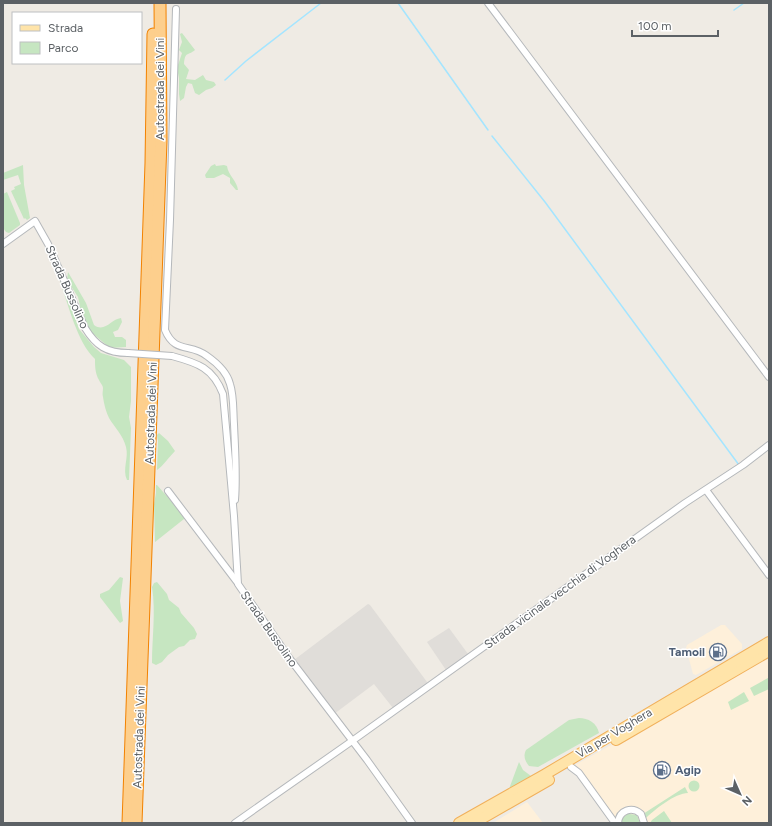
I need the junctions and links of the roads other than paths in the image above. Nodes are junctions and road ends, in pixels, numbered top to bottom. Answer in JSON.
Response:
{"nodes":[{"id":1,"x":152,"y":3,"type":"edge"},
{"id":2,"x":160,"y":3,"type":"edge"},
{"id":3,"x":488,"y":3,"type":"edge"},
{"id":4,"x":176,"y":9,"type":"dead end"},
{"id":5,"x":3,"y":244,"type":"edge"},
{"id":6,"x":769,"y":377,"type":"edge"},
{"id":7,"x":769,"y":445,"type":"edge"},
{"id":8,"x":706,"y":490,"type":"junction"},
{"id":9,"x":168,"y":491,"type":"dead end"},
{"id":10,"x":234,"y":516,"type":"junction"},
{"id":11,"x":769,"y":575,"type":"edge"},
{"id":12,"x":238,"y":584,"type":"junction"},
{"id":13,"x":769,"y":642,"type":"edge"},
{"id":14,"x":769,"y":651,"type":"edge"},
{"id":15,"x":352,"y":741,"type":"junction"},
{"id":16,"x":571,"y":767,"type":"junction"},
{"id":17,"x":128,"y":823,"type":"edge"},
{"id":18,"x":136,"y":823,"type":"edge"},
{"id":19,"x":235,"y":823,"type":"edge"},
{"id":20,"x":412,"y":823,"type":"edge"},
{"id":21,"x":459,"y":823,"type":"edge"},
{"id":22,"x":474,"y":823,"type":"edge"},
{"id":23,"x":617,"y":823,"type":"edge"},
{"id":24,"x":644,"y":823,"type":"edge"}],
"edges":[{"from":1,"to":17,"type":"highway","name":"Autostrada dei Vini"},
{"from":2,"to":18,"type":"highway","name":"Autostrada dei Vini"},
{"from":3,"to":6,"type":"street"},
{"from":4,"to":10,"type":"street"},
{"from":5,"to":10,"type":"street","name":"Strada Bussolino","bridge":true},
{"from":7,"to":8,"type":"street","name":"Strada vicinale vecchia di Voghera"},
{"from":8,"to":11,"type":"street"},
{"from":8,"to":15,"type":"street","name":"Strada vicinale vecchia di Voghera"},
{"from":9,"to":12,"type":"street"},
{"from":10,"to":12,"type":"street","name":"Strada Bussolino"},
{"from":12,"to":15,"type":"street","name":"Strada Bussolino"},
{"from":13,"to":21,"type":"main road","name":"Via per Voghera"},
{"from":14,"to":16,"type":"main road","name":"Via per Voghera"},
{"from":15,"to":19,"type":"street","name":"Strada vicinale vecchia di Voghera"},
{"from":15,"to":20,"type":"street","name":"Strada Bussolino"},
{"from":16,"to":22,"type":"main road","name":"Via per Voghera"},
{"from":16,"to":23,"type":"street"},
{"from":23,"to":24,"type":"street"}]}
